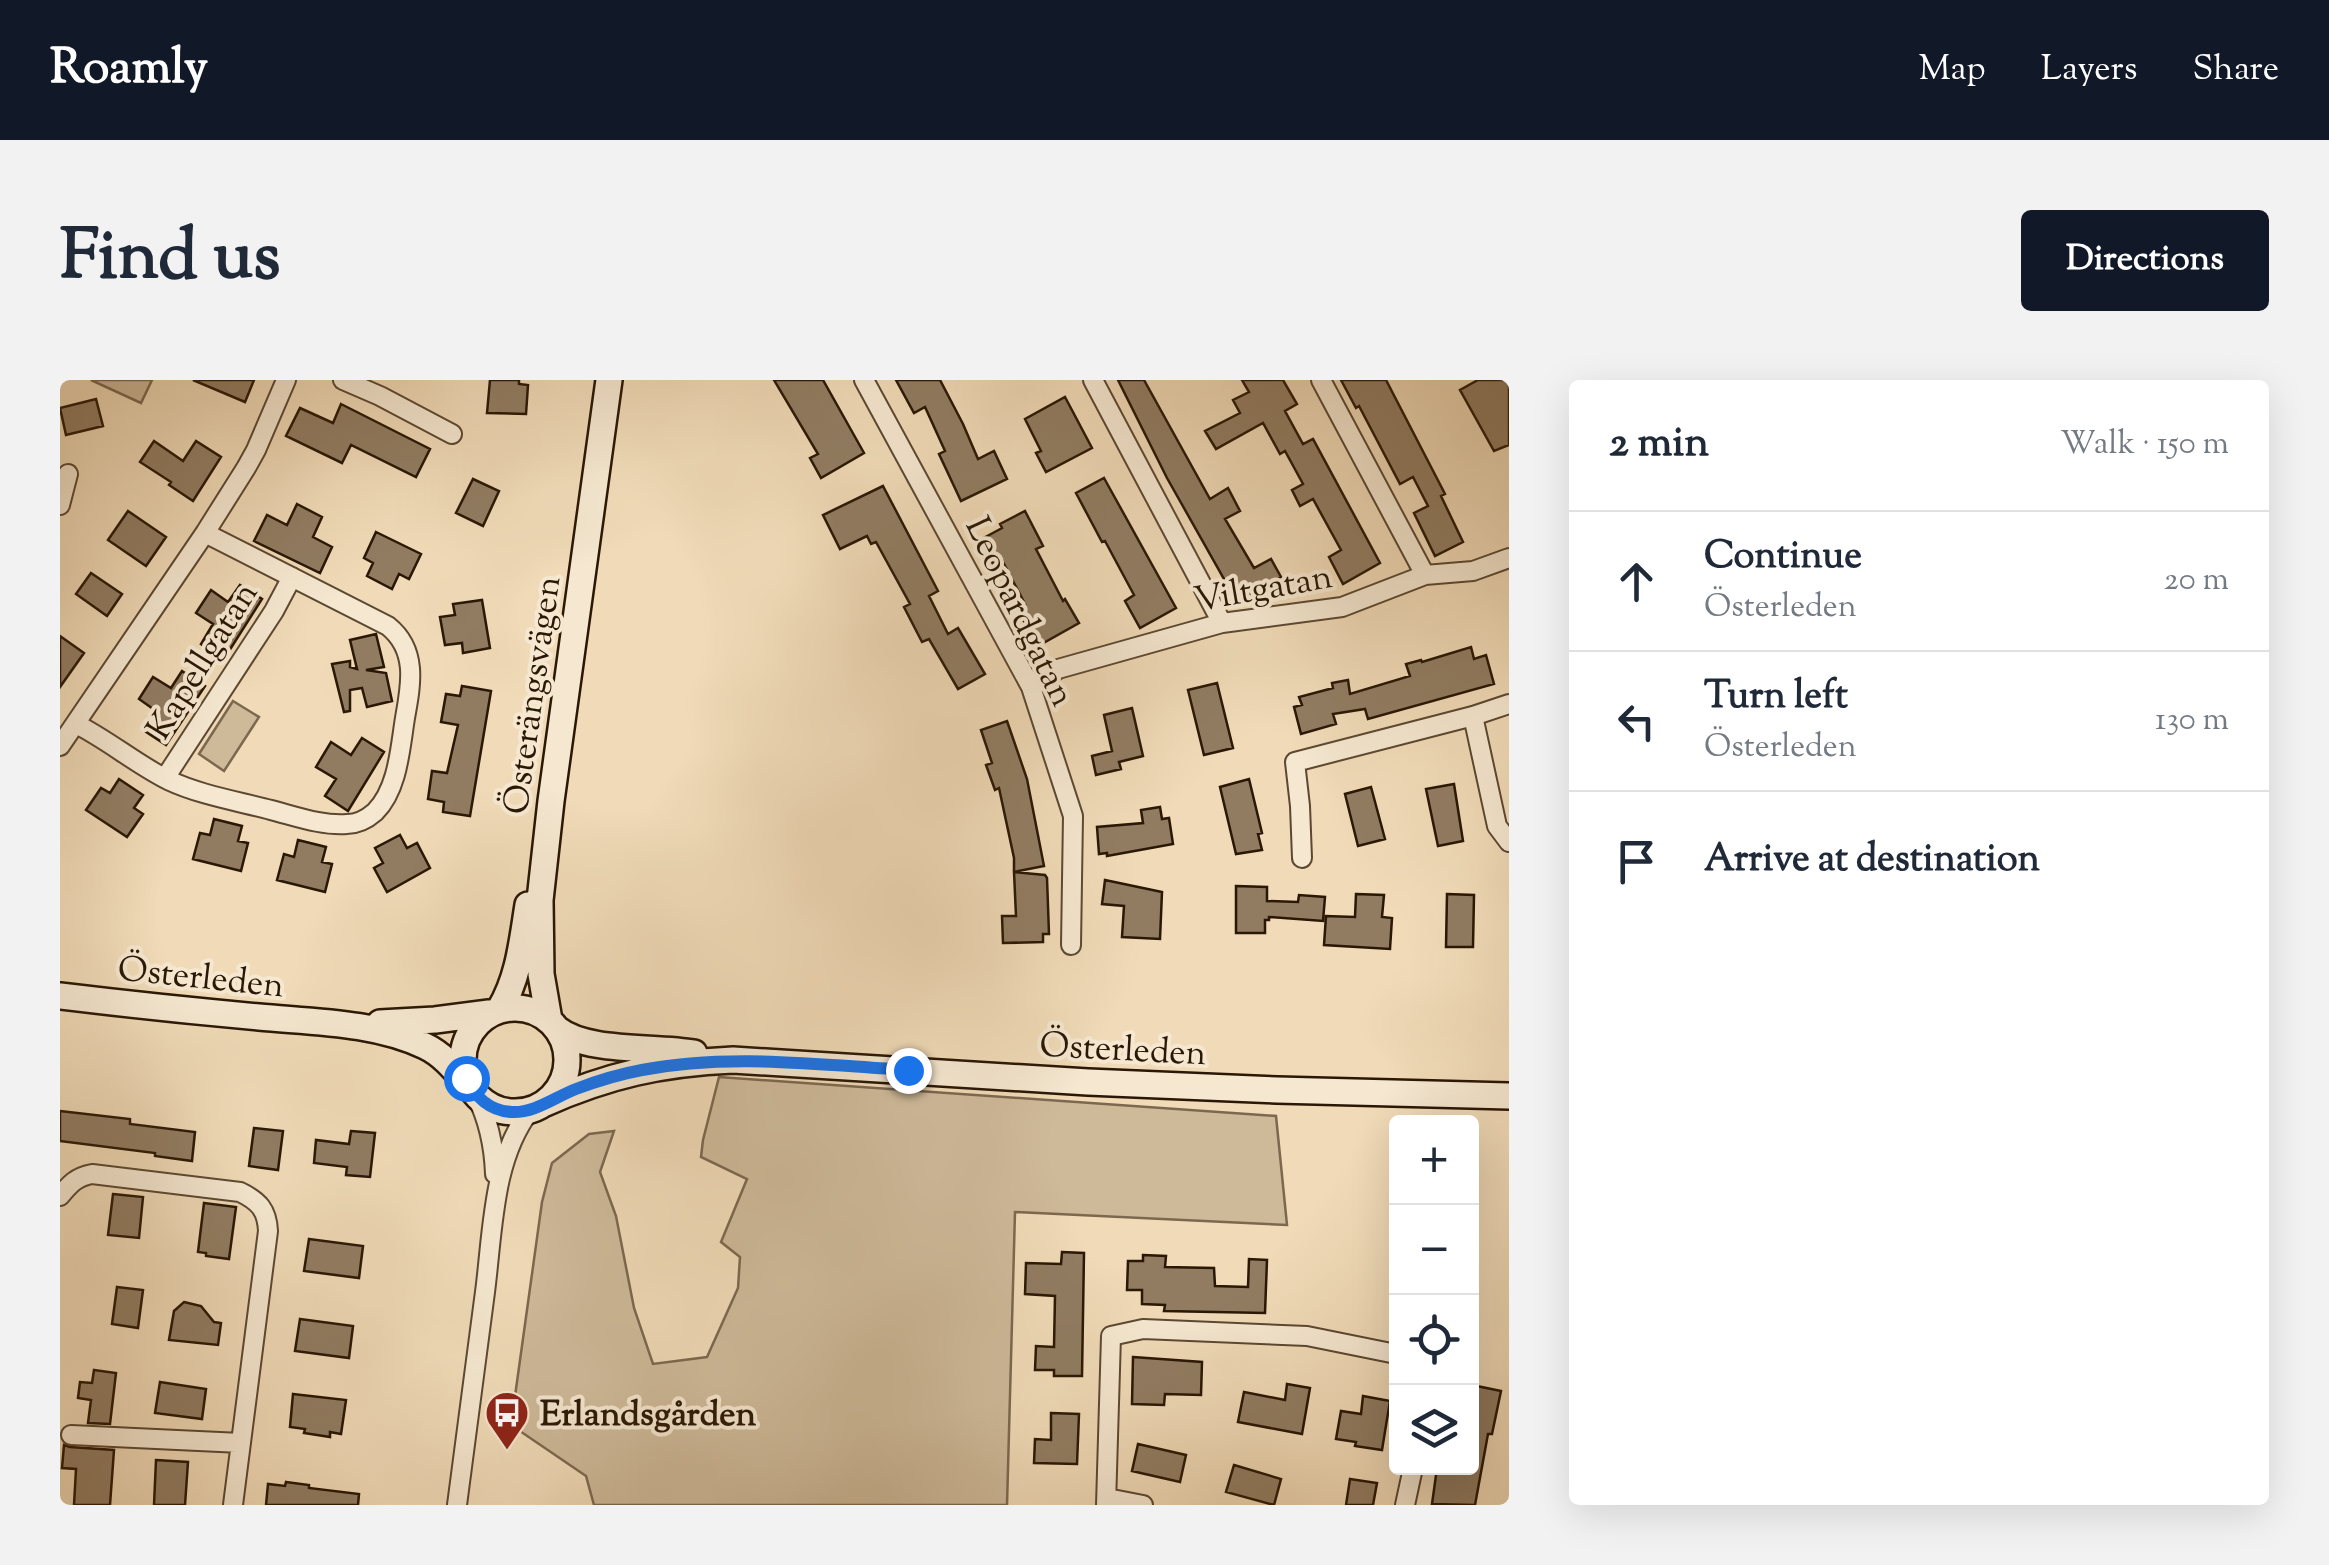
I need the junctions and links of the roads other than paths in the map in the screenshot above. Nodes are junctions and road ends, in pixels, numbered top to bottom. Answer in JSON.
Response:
{"nodes":[{"id":1,"x":286,"y":380,"type":"edge"},
{"id":2,"x":344,"y":380,"type":"edge"},
{"id":3,"x":598,"y":380,"type":"edge"},
{"id":4,"x":608,"y":380,"type":"edge"},
{"id":5,"x":864,"y":380,"type":"edge"},
{"id":6,"x":1093,"y":380,"type":"edge"},
{"id":7,"x":1322,"y":380,"type":"edge"},
{"id":8,"x":452,"y":434,"type":"dead end"},
{"id":9,"x":68,"y":474,"type":"dead end"},
{"id":10,"x":60,"y":505,"type":"edge"},
{"id":11,"x":205,"y":533,"type":"junction"},
{"id":12,"x":1509,"y":558,"type":"edge"},
{"id":13,"x":1426,"y":576,"type":"junction"},
{"id":14,"x":292,"y":577,"type":"junction"},
{"id":15,"x":1222,"y":624,"type":"junction"},
{"id":16,"x":1030,"y":687,"type":"junction"},
{"id":17,"x":1509,"y":704,"type":"edge"},
{"id":18,"x":1472,"y":716,"type":"junction"},
{"id":19,"x":76,"y":724,"type":"junction"},
{"id":20,"x":60,"y":746,"type":"edge"},
{"id":21,"x":164,"y":778,"type":"junction"},
{"id":22,"x":1509,"y":842,"type":"edge"},
{"id":23,"x":1302,"y":858,"type":"dead end"},
{"id":24,"x":1071,"y":945,"type":"dead end"},
{"id":25,"x":60,"y":996,"type":"edge"},
{"id":26,"x":497,"y":1011,"type":"junction"},
{"id":27,"x":335,"y":1024,"type":"junction"},
{"id":28,"x":553,"y":1024,"type":"junction"},
{"id":29,"x":733,"y":1060,"type":"junction"},
{"id":30,"x":473,"y":1091,"type":"junction"},
{"id":31,"x":1509,"y":1096,"type":"edge"},
{"id":32,"x":537,"y":1107,"type":"junction"},
{"id":33,"x":60,"y":1196,"type":"edge"},
{"id":34,"x":496,"y":1200,"type":"junction"},
{"id":35,"x":1389,"y":1353,"type":"edge"},
{"id":36,"x":71,"y":1435,"type":"dead end"},
{"id":37,"x":241,"y":1443,"type":"junction"},
{"id":38,"x":1411,"y":1475,"type":"edge"},
{"id":39,"x":1107,"y":1501,"type":"edge"},
{"id":40,"x":233,"y":1505,"type":"edge"},
{"id":41,"x":457,"y":1505,"type":"edge"},
{"id":42,"x":1142,"y":1505,"type":"edge"},
{"id":43,"x":1405,"y":1505,"type":"edge"}],
"edges":[{"from":1,"to":11,"type":"street","name":"Kapellgatan"},
{"from":2,"to":8,"type":"street"},
{"from":3,"to":26,"type":"main road","name":"Österängsvägen"},
{"from":4,"to":28,"type":"main road","name":"Österängsvägen"},
{"from":5,"to":16,"type":"street","name":"Leopardgatan"},
{"from":6,"to":15,"type":"street"},
{"from":7,"to":13,"type":"street"},
{"from":9,"to":10,"type":"street"},
{"from":11,"to":14,"type":"street","name":"Kapellgatan"},
{"from":11,"to":19,"type":"street","name":"Kapellgatan"},
{"from":12,"to":13,"type":"street","name":"Viltgatan"},
{"from":13,"to":15,"type":"street","name":"Viltgatan"},
{"from":14,"to":21,"type":"street","name":"Kapellgatan"},
{"from":14,"to":21,"type":"street","name":"Kapellgatan"},
{"from":15,"to":16,"type":"street","name":"Viltgatan"},
{"from":16,"to":24,"type":"street","name":"Leopardgatan"},
{"from":17,"to":18,"type":"street"},
{"from":18,"to":22,"type":"street"},
{"from":18,"to":23,"type":"street"},
{"from":19,"to":20,"type":"street","name":"Kapellgatan"},
{"from":19,"to":21,"type":"street","name":"Kapellgatan"},
{"from":25,"to":27,"type":"main road","name":"Österleden"},
{"from":26,"to":27,"type":"main road","name":"Österleden"},
{"from":26,"to":28,"type":"main road","name":"Österleden"},
{"from":26,"to":30,"type":"main road"},
{"from":27,"to":30,"type":"main road","name":"Österleden"},
{"from":28,"to":29,"type":"main road","name":"Österleden"},
{"from":28,"to":32,"type":"main road"},
{"from":29,"to":31,"type":"main road","name":"Österleden"},
{"from":29,"to":32,"type":"main road","name":"Österleden"},
{"from":30,"to":32,"type":"main road","name":"Österleden"},
{"from":30,"to":34,"type":"street"},
{"from":32,"to":34,"type":"street"},
{"from":33,"to":37,"type":"street"},
{"from":34,"to":41,"type":"street"},
{"from":35,"to":39,"type":"street"},
{"from":36,"to":37,"type":"street"},
{"from":37,"to":40,"type":"street"},
{"from":38,"to":43,"type":"street"},
{"from":39,"to":42,"type":"street"}]}
